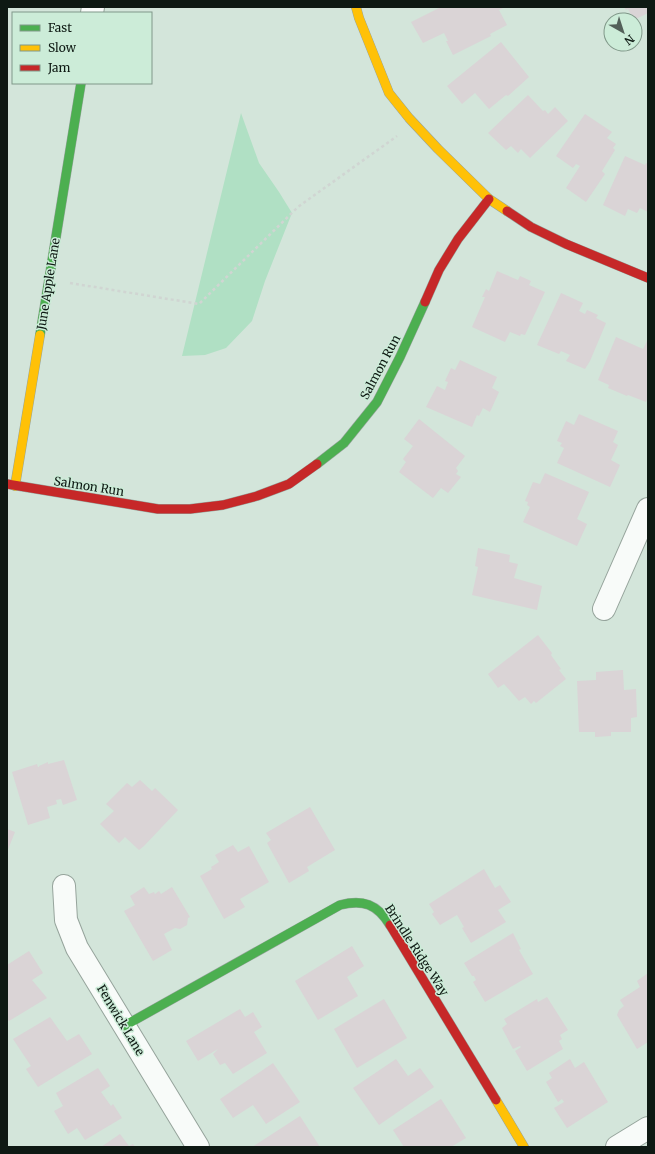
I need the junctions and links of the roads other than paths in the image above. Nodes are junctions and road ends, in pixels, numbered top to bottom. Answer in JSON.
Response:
{"nodes":[{"id":1,"x":356,"y":7,"type":"edge"},
{"id":2,"x":81,"y":84,"type":"edge"},
{"id":3,"x":489,"y":199,"type":"junction"},
{"id":4,"x":648,"y":278,"type":"edge"},
{"id":5,"x":11,"y":485,"type":"edge"},
{"id":6,"x":648,"y":509,"type":"edge"},
{"id":7,"x":604,"y":609,"type":"dead end"},
{"id":8,"x":64,"y":886,"type":"dead end"},
{"id":9,"x":124,"y":1026,"type":"junction"},
{"id":10,"x":648,"y":1128,"type":"edge"},
{"id":11,"x":198,"y":1147,"type":"edge"},
{"id":12,"x":524,"y":1147,"type":"edge"},
{"id":13,"x":617,"y":1147,"type":"edge"}],
"edges":[{"from":1,"to":3,"type":"street"},
{"from":2,"to":5,"type":"street","name":"June Apple Lane"},
{"from":3,"to":4,"type":"street"},
{"from":3,"to":5,"type":"street","name":"Salmon Run"},
{"from":6,"to":7,"type":"street"},
{"from":8,"to":9,"type":"street","name":"Fenwick Lane"},
{"from":9,"to":11,"type":"street","name":"Fenwick Lane"},
{"from":9,"to":12,"type":"street","name":"Brindle Ridge Way"},
{"from":10,"to":13,"type":"street"}]}
